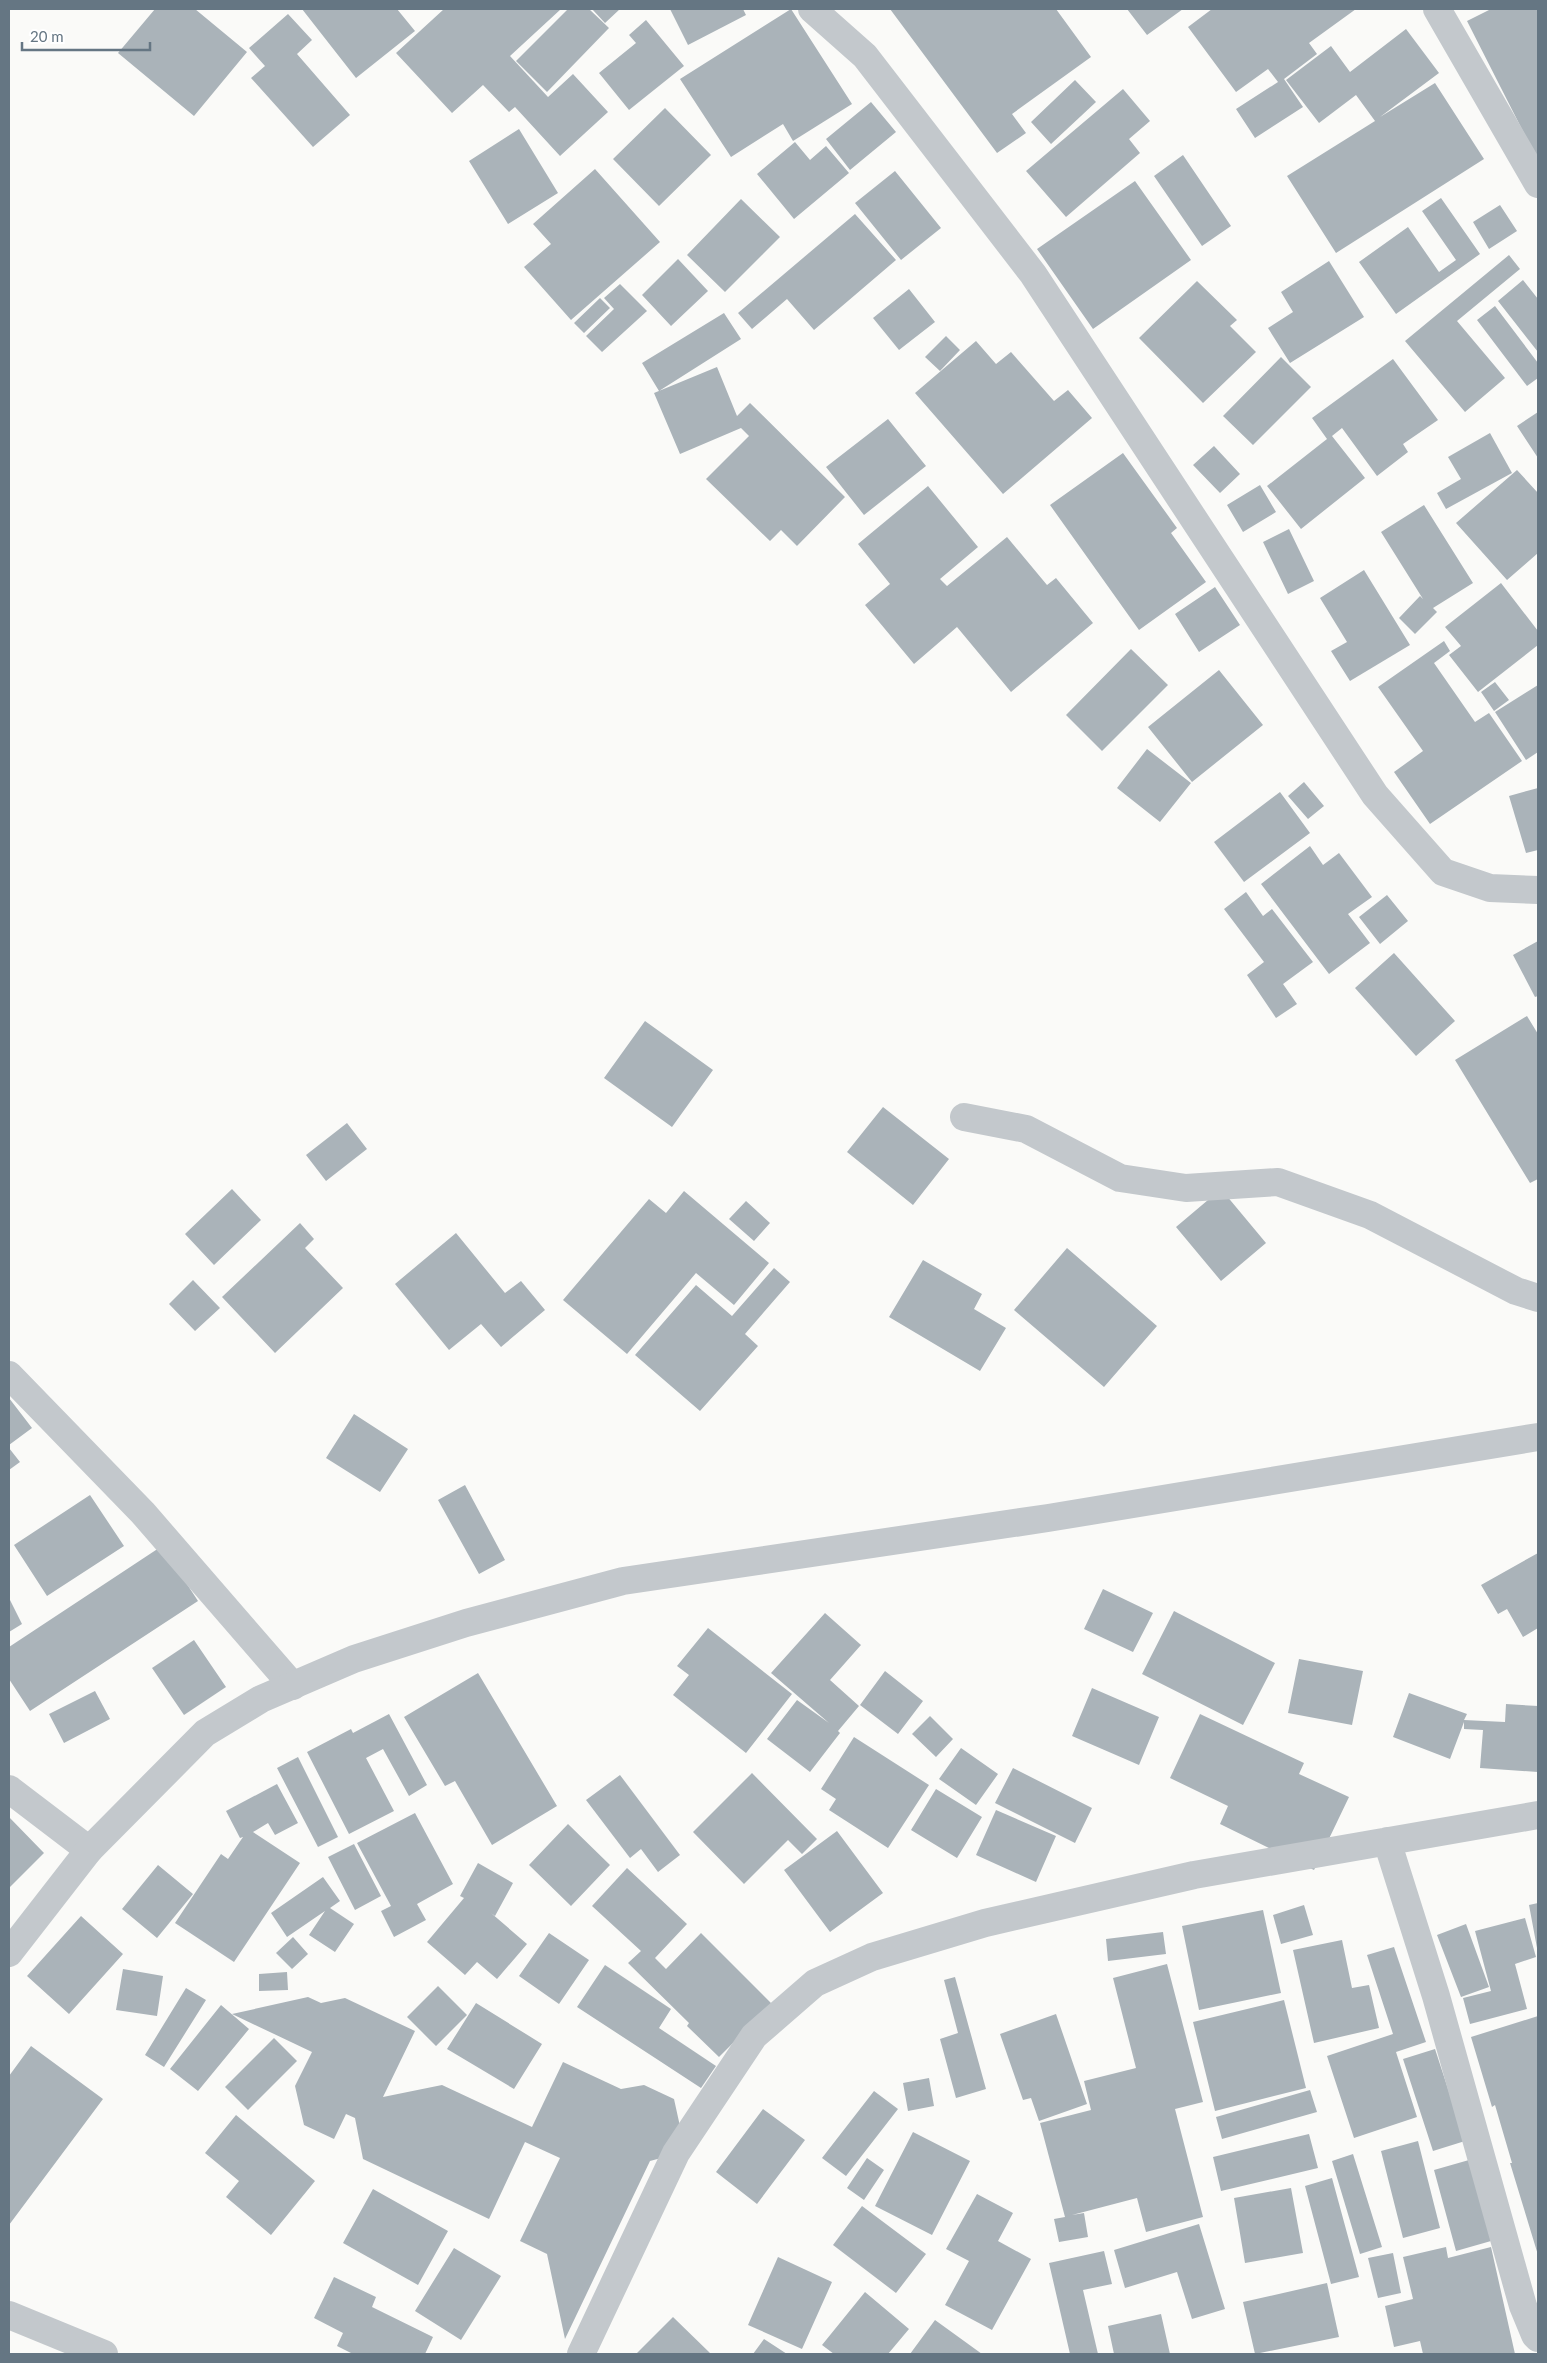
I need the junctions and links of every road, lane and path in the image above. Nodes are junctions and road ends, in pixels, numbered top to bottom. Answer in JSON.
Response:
{"nodes":[{"id":1,"x":812,"y":9,"type":"edge"},
{"id":2,"x":1437,"y":9,"type":"edge"},
{"id":3,"x":1538,"y":184,"type":"edge"},
{"id":4,"x":1538,"y":890,"type":"edge"},
{"id":5,"x":964,"y":1116,"type":"dead end"},
{"id":6,"x":1538,"y":1298,"type":"edge"},
{"id":7,"x":9,"y":1375,"type":"edge"},
{"id":8,"x":1538,"y":1437,"type":"edge"},
{"id":9,"x":293,"y":1686,"type":"junction"},
{"id":10,"x":9,"y":1789,"type":"edge"},
{"id":11,"x":1538,"y":1815,"type":"edge"},
{"id":12,"x":1387,"y":1841,"type":"junction"},
{"id":13,"x":89,"y":1850,"type":"junction"},
{"id":14,"x":9,"y":1953,"type":"edge"},
{"id":15,"x":9,"y":2315,"type":"edge"},
{"id":16,"x":1538,"y":2338,"type":"edge"},
{"id":17,"x":104,"y":2354,"type":"edge"},
{"id":18,"x":582,"y":2354,"type":"edge"}],
"edges":[{"from":1,"to":4,"type":"street"},
{"from":2,"to":3,"type":"street"},
{"from":5,"to":6,"type":"street"},
{"from":7,"to":9,"type":"street"},
{"from":8,"to":9,"type":"street"},
{"from":9,"to":13,"type":"street"},
{"from":10,"to":13,"type":"street"},
{"from":11,"to":12,"type":"street"},
{"from":12,"to":16,"type":"street"},
{"from":12,"to":18,"type":"street"},
{"from":13,"to":14,"type":"street"},
{"from":15,"to":17,"type":"street"}]}
